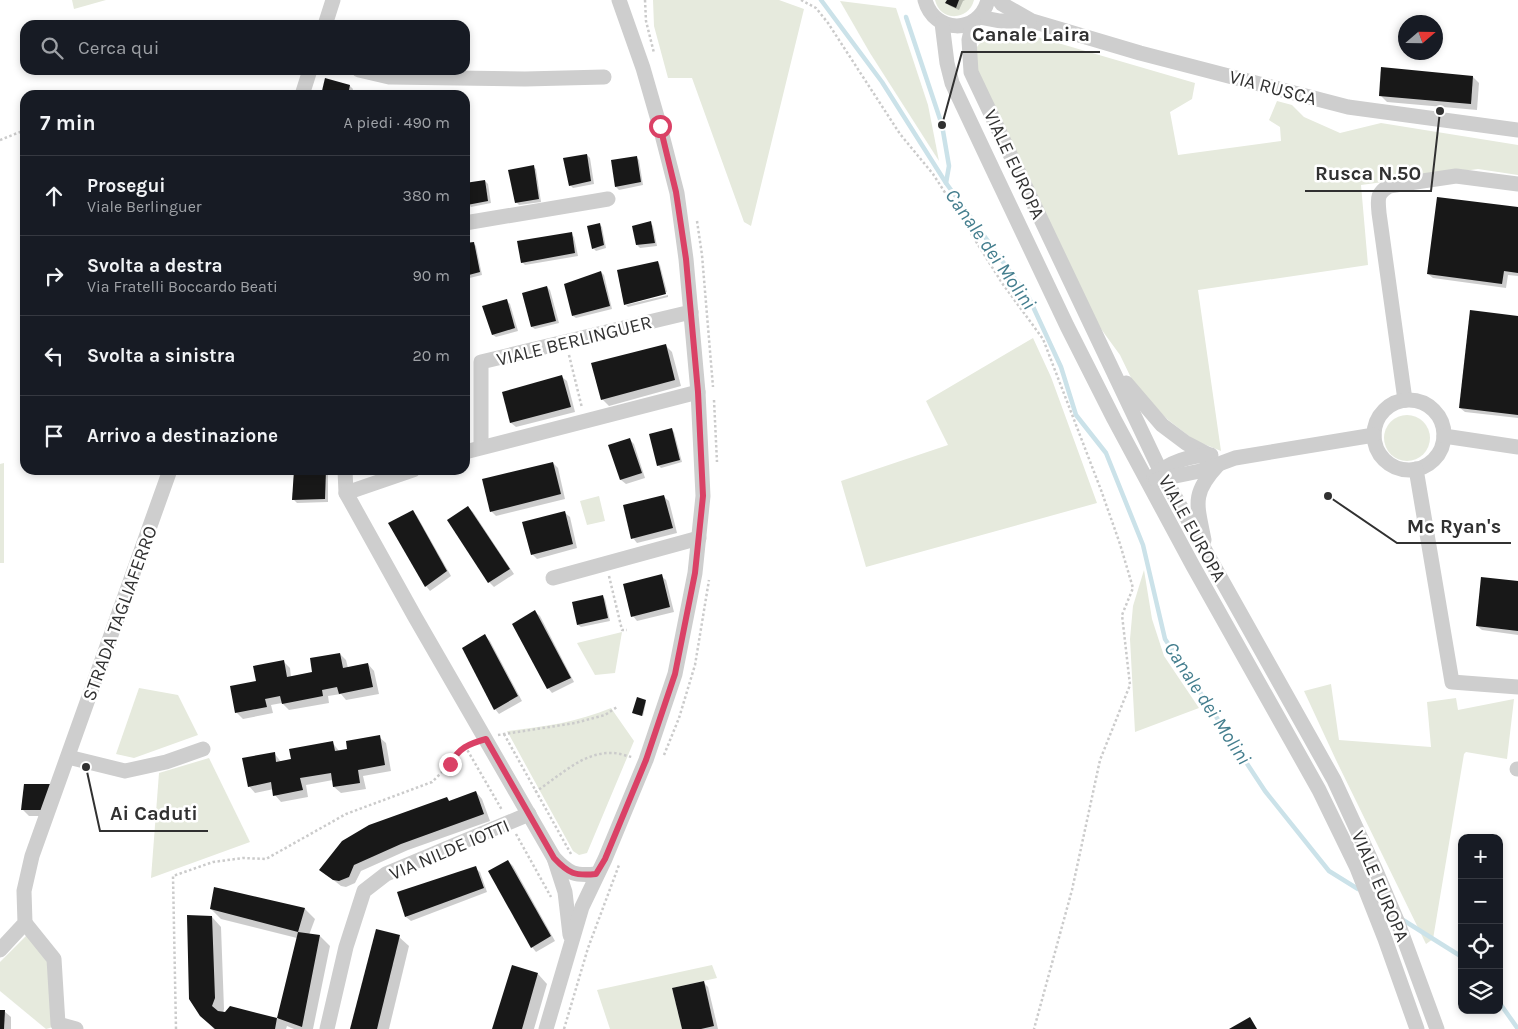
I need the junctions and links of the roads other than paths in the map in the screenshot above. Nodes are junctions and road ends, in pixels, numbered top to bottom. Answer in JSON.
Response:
{"nodes":[{"id":1,"x":333,"y":0,"type":"edge"},
{"id":2,"x":620,"y":0,"type":"edge"},
{"id":3,"x":630,"y":0,"type":"edge"},
{"id":4,"x":988,"y":0,"type":"edge"},
{"id":5,"x":999,"y":0,"type":"edge"},
{"id":6,"x":922,"y":1,"type":"edge"},
{"id":7,"x":327,"y":20,"type":"edge"},
{"id":8,"x":976,"y":20,"type":"junction"},
{"id":9,"x":1032,"y":21,"type":"junction"},
{"id":10,"x":942,"y":23,"type":"junction"},
{"id":11,"x":627,"y":24,"type":"junction"},
{"id":12,"x":308,"y":75,"type":"edge"},
{"id":13,"x":380,"y":75,"type":"edge"},
{"id":14,"x":604,"y":77,"type":"dead end"},
{"id":15,"x":304,"y":90,"type":"edge"},
{"id":16,"x":1518,"y":130,"type":"edge"},
{"id":17,"x":1518,"y":184,"type":"edge"},
{"id":18,"x":608,"y":199,"type":"dead end"},
{"id":19,"x":470,"y":222,"type":"edge"},
{"id":20,"x":691,"y":312,"type":"junction"},
{"id":21,"x":1114,"y":368,"type":"junction"},
{"id":22,"x":698,"y":392,"type":"junction"},
{"id":23,"x":1405,"y":400,"type":"junction"},
{"id":24,"x":1374,"y":435,"type":"junction"},
{"id":25,"x":1444,"y":436,"type":"junction"},
{"id":26,"x":481,"y":447,"type":"junction"},
{"id":27,"x":1518,"y":447,"type":"edge"},
{"id":28,"x":470,"y":450,"type":"edge"},
{"id":29,"x":1214,"y":459,"type":"junction"},
{"id":30,"x":1416,"y":469,"type":"junction"},
{"id":31,"x":1163,"y":474,"type":"junction"},
{"id":32,"x":168,"y":475,"type":"edge"},
{"id":33,"x":345,"y":475,"type":"edge"},
{"id":34,"x":398,"y":475,"type":"edge"},
{"id":35,"x":1148,"y":481,"type":"junction"},
{"id":36,"x":346,"y":493,"type":"junction"},
{"id":37,"x":699,"y":538,"type":"junction"},
{"id":38,"x":1207,"y":554,"type":"junction"},
{"id":39,"x":553,"y":578,"type":"dead end"},
{"id":40,"x":1518,"y":687,"type":"edge"},
{"id":41,"x":203,"y":749,"type":"dead end"},
{"id":42,"x":68,"y":756,"type":"junction"},
{"id":43,"x":529,"y":814,"type":"junction"},
{"id":44,"x":554,"y":858,"type":"junction"},
{"id":45,"x":572,"y":873,"type":"junction"},
{"id":46,"x":596,"y":874,"type":"junction"},
{"id":47,"x":565,"y":892,"type":"junction"},
{"id":48,"x":585,"y":899,"type":"junction"},
{"id":49,"x":26,"y":923,"type":"junction"},
{"id":50,"x":570,"y":947,"type":"junction"},
{"id":51,"x":0,"y":950,"type":"edge"},
{"id":52,"x":76,"y":1029,"type":"edge"},
{"id":53,"x":327,"y":1029,"type":"edge"},
{"id":54,"x":546,"y":1029,"type":"edge"},
{"id":55,"x":1416,"y":1029,"type":"edge"},
{"id":56,"x":1436,"y":1029,"type":"edge"}],
"edges":[{"from":1,"to":7,"type":"street"},
{"from":2,"to":11,"type":"street"},
{"from":3,"to":11,"type":"street"},
{"from":4,"to":8,"type":"street","name":"VIALE EUROPA"},
{"from":5,"to":9,"type":"street","name":"VIA RUSCA"},
{"from":6,"to":10,"type":"street"},
{"from":8,"to":9,"type":"street","name":"VIA RUSCA"},
{"from":8,"to":10,"type":"street","name":"VIA RUSCA"},
{"from":8,"to":21,"type":"street","name":"VIALE EUROPA"},
{"from":9,"to":16,"type":"street","name":"VIA RUSCA"},
{"from":10,"to":35,"type":"street","name":"VIALE EUROPA"},
{"from":11,"to":20,"type":"street"},
{"from":12,"to":15,"type":"street"},
{"from":13,"to":14,"type":"street"},
{"from":17,"to":23,"type":"street"},
{"from":18,"to":19,"type":"street"},
{"from":20,"to":22,"type":"street"},
{"from":20,"to":26,"type":"street","name":"VIALE BERLINGUER"},
{"from":21,"to":29,"type":"street"},
{"from":21,"to":31,"type":"street","name":"VIALE EUROPA"},
{"from":22,"to":26,"type":"street"},
{"from":22,"to":37,"type":"street"},
{"from":23,"to":24,"type":"street"},
{"from":23,"to":25,"type":"street"},
{"from":24,"to":29,"type":"street"},
{"from":24,"to":30,"type":"street"},
{"from":25,"to":27,"type":"street"},
{"from":25,"to":30,"type":"street"},
{"from":26,"to":28,"type":"street"},
{"from":29,"to":31,"type":"street"},
{"from":29,"to":38,"type":"street"},
{"from":30,"to":40,"type":"street"},
{"from":31,"to":35,"type":"street"},
{"from":31,"to":38,"type":"street","name":"VIALE EUROPA"},
{"from":32,"to":42,"type":"street","name":"STRADA TAGLIAFERRO"},
{"from":33,"to":36,"type":"street"},
{"from":34,"to":36,"type":"street"},
{"from":35,"to":55,"type":"street","name":"VIALE EUROPA"},
{"from":36,"to":43,"type":"street"},
{"from":37,"to":39,"type":"street"},
{"from":37,"to":46,"type":"street"},
{"from":38,"to":56,"type":"street","name":"VIALE EUROPA"},
{"from":41,"to":42,"type":"street"},
{"from":42,"to":49,"type":"street","name":"STRADA TAGLIAFERRO"},
{"from":43,"to":44,"type":"street"},
{"from":43,"to":53,"type":"street","name":"VIA NILDE IOTTI"},
{"from":44,"to":45,"type":"street"},
{"from":44,"to":47,"type":"street"},
{"from":45,"to":46,"type":"street"},
{"from":45,"to":48,"type":"street"},
{"from":46,"to":48,"type":"street"},
{"from":47,"to":48,"type":"street"},
{"from":47,"to":50,"type":"street"},
{"from":48,"to":50,"type":"street"},
{"from":49,"to":51,"type":"street"},
{"from":49,"to":52,"type":"street"},
{"from":50,"to":54,"type":"street"}]}
